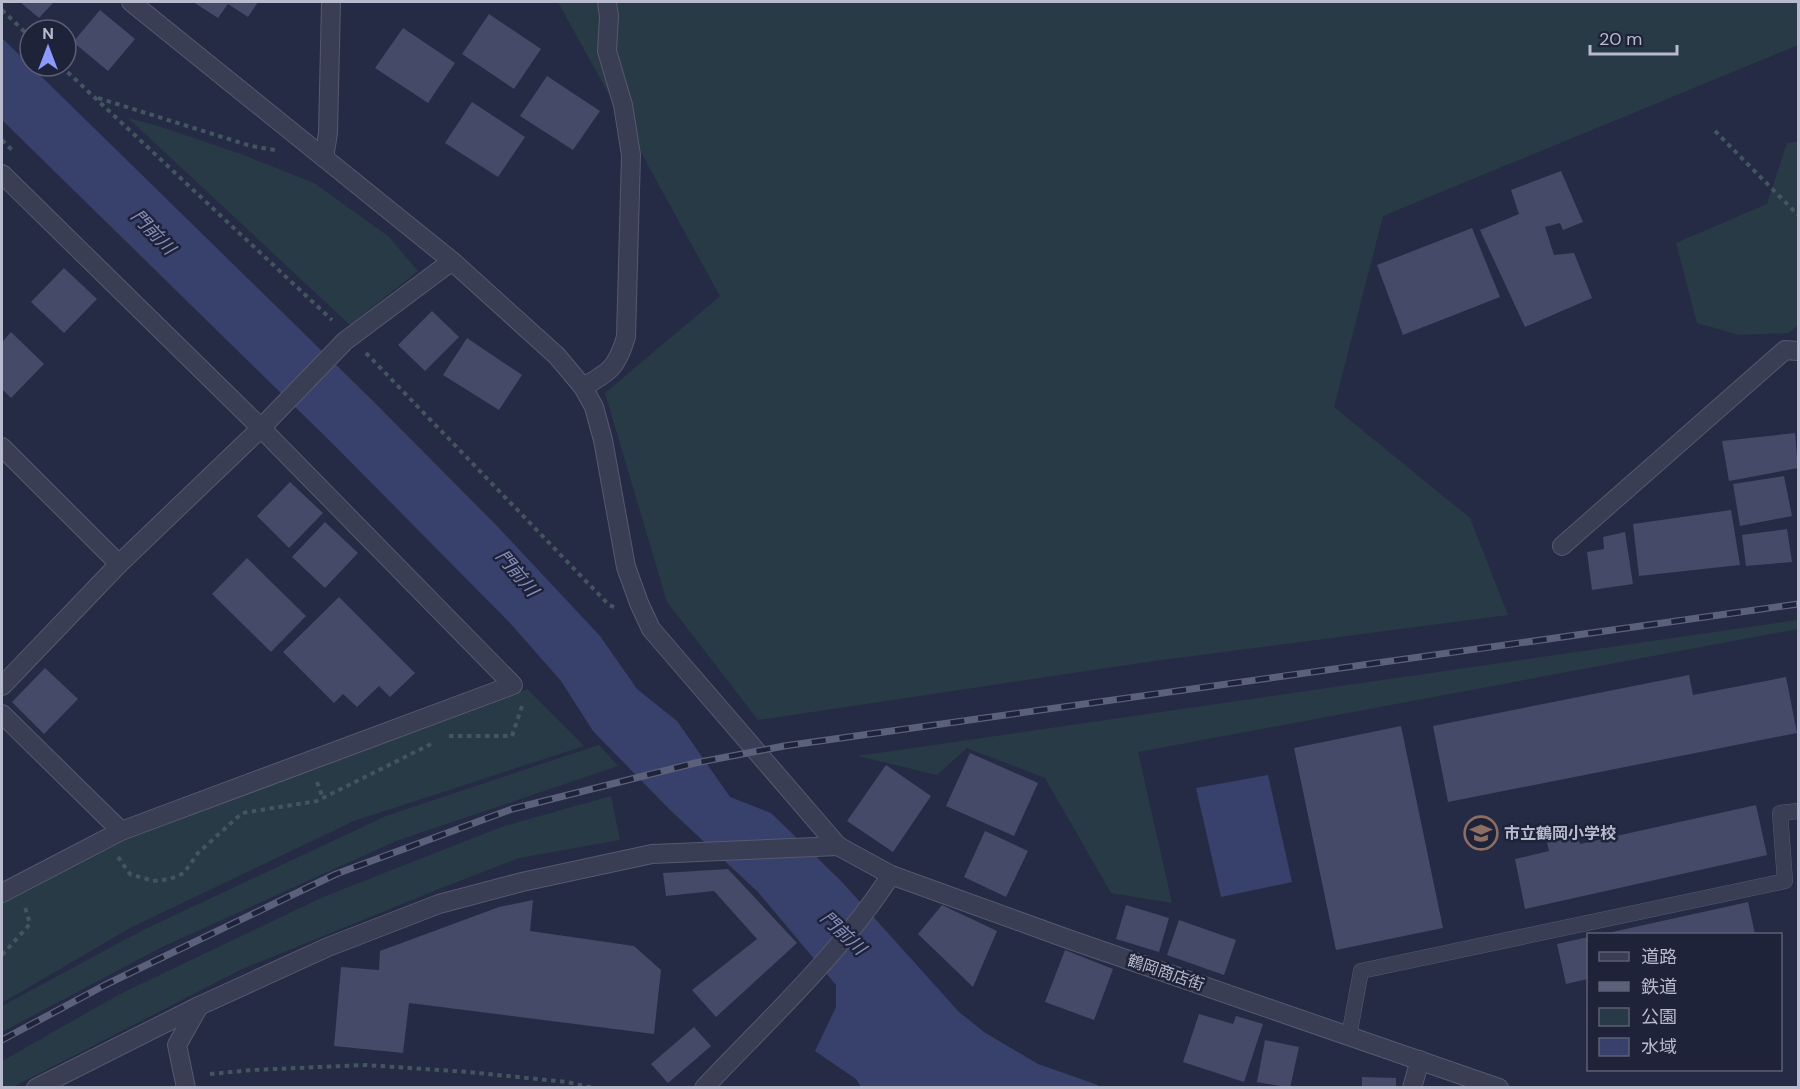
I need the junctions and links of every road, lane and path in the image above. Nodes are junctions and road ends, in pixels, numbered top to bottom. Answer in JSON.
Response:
{"nodes":[{"id":1,"x":131,"y":2,"type":"edge"},
{"id":2,"x":331,"y":2,"type":"edge"},
{"id":3,"x":607,"y":2,"type":"edge"},
{"id":4,"x":2,"y":10,"type":"edge"},
{"id":5,"x":18,"y":25,"type":"edge"},
{"id":6,"x":94,"y":97,"type":"dead end"},
{"id":7,"x":1715,"y":131,"type":"dead end"},
{"id":8,"x":282,"y":151,"type":"dead end"},
{"id":9,"x":324,"y":158,"type":"junction"},
{"id":10,"x":2,"y":174,"type":"edge"},
{"id":11,"x":1798,"y":215,"type":"edge"},
{"id":12,"x":452,"y":261,"type":"junction"},
{"id":13,"x":1798,"y":351,"type":"edge"},
{"id":14,"x":583,"y":387,"type":"junction"},
{"id":15,"x":261,"y":428,"type":"junction"},
{"id":16,"x":2,"y":447,"type":"edge"},
{"id":17,"x":1562,"y":546,"type":"dead end"},
{"id":18,"x":119,"y":564,"type":"junction"},
{"id":19,"x":513,"y":685,"type":"junction"},
{"id":20,"x":2,"y":686,"type":"edge"},
{"id":21,"x":2,"y":714,"type":"edge"},
{"id":22,"x":1798,"y":811,"type":"edge"},
{"id":23,"x":113,"y":835,"type":"junction"},
{"id":24,"x":838,"y":846,"type":"junction"},
{"id":25,"x":891,"y":875,"type":"junction"},
{"id":26,"x":18,"y":884,"type":"junction"},
{"id":27,"x":2,"y":893,"type":"edge"},
{"id":28,"x":2,"y":955,"type":"edge"},
{"id":29,"x":199,"y":1006,"type":"junction"},
{"id":30,"x":1349,"y":1036,"type":"junction"},
{"id":31,"x":1420,"y":1060,"type":"junction"},
{"id":32,"x":210,"y":1074,"type":"dead end"},
{"id":33,"x":36,"y":1088,"type":"edge"},
{"id":34,"x":186,"y":1088,"type":"edge"},
{"id":35,"x":594,"y":1088,"type":"edge"},
{"id":36,"x":704,"y":1088,"type":"edge"},
{"id":37,"x":1412,"y":1088,"type":"edge"},
{"id":38,"x":1499,"y":1088,"type":"edge"}],
"edges":[{"from":1,"to":9,"type":"street"},
{"from":2,"to":9,"type":"street"},
{"from":3,"to":14,"type":"street"},
{"from":4,"to":5,"type":"path"},
{"from":6,"to":8,"type":"path"},
{"from":7,"to":11,"type":"path"},
{"from":9,"to":12,"type":"street"},
{"from":10,"to":15,"type":"street"},
{"from":12,"to":14,"type":"street"},
{"from":12,"to":15,"type":"street"},
{"from":13,"to":17,"type":"street"},
{"from":14,"to":24,"type":"street"},
{"from":15,"to":18,"type":"street"},
{"from":15,"to":19,"type":"street"},
{"from":16,"to":18,"type":"street"},
{"from":18,"to":20,"type":"street"},
{"from":19,"to":23,"type":"street"},
{"from":19,"to":23,"type":"path"},
{"from":21,"to":23,"type":"street"},
{"from":22,"to":30,"type":"lane"},
{"from":23,"to":26,"type":"street"},
{"from":24,"to":25,"type":"street","name":"鶴岡商店街"},
{"from":24,"to":29,"type":"street"},
{"from":25,"to":30,"type":"street","name":"鶴岡商店街"},
{"from":25,"to":36,"type":"street"},
{"from":26,"to":27,"type":"street"},
{"from":26,"to":28,"type":"path"},
{"from":29,"to":33,"type":"street"},
{"from":29,"to":34,"type":"street"},
{"from":30,"to":31,"type":"street","name":"鶴岡商店街"},
{"from":31,"to":37,"type":"street"},
{"from":31,"to":38,"type":"street","name":"鶴岡商店街"},
{"from":32,"to":35,"type":"path"}]}
